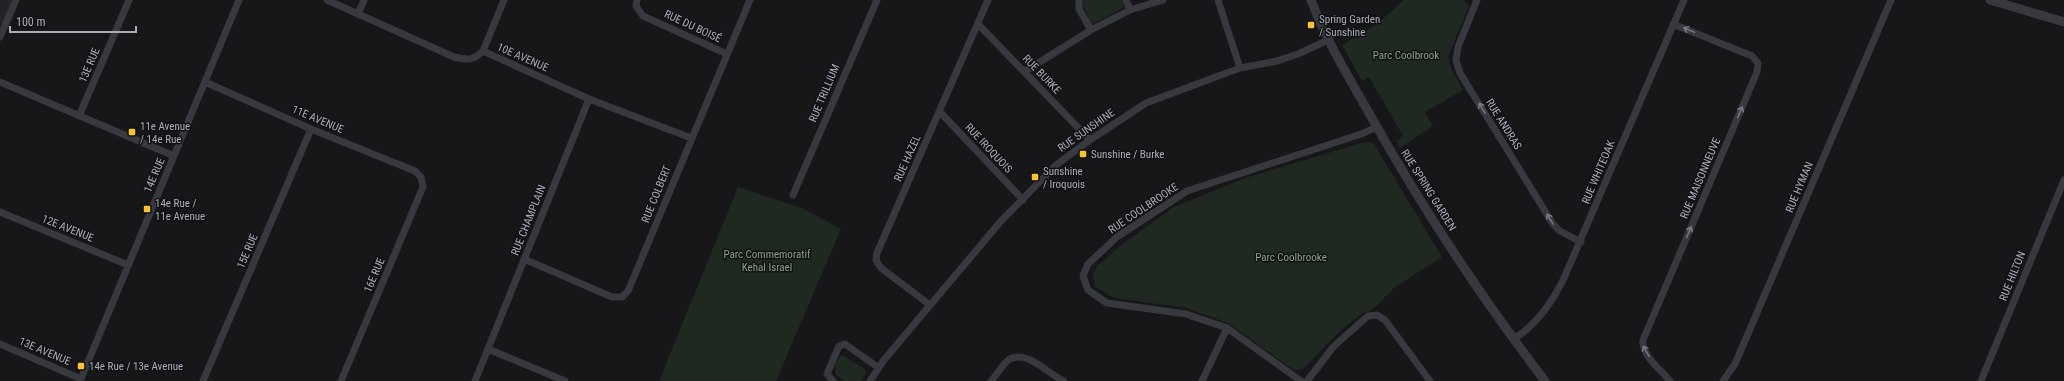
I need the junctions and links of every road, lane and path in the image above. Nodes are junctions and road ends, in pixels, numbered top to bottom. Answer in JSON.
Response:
{"nodes":[{"id":1,"x":16,"y":0,"type":"edge"},
{"id":2,"x":129,"y":0,"type":"edge"},
{"id":3,"x":239,"y":0,"type":"edge"},
{"id":4,"x":327,"y":0,"type":"edge"},
{"id":5,"x":364,"y":0,"type":"edge"},
{"id":6,"x":504,"y":0,"type":"edge"},
{"id":7,"x":636,"y":0,"type":"edge"},
{"id":8,"x":750,"y":0,"type":"edge"},
{"id":9,"x":877,"y":0,"type":"edge"},
{"id":10,"x":988,"y":0,"type":"edge"},
{"id":11,"x":1079,"y":0,"type":"edge"},
{"id":12,"x":1126,"y":0,"type":"edge"},
{"id":13,"x":1163,"y":0,"type":"edge"},
{"id":14,"x":1218,"y":0,"type":"edge"},
{"id":15,"x":1311,"y":0,"type":"edge"},
{"id":16,"x":1477,"y":0,"type":"edge"},
{"id":17,"x":1684,"y":0,"type":"edge"},
{"id":18,"x":1891,"y":0,"type":"edge"},
{"id":19,"x":1990,"y":0,"type":"edge"},
{"id":20,"x":1130,"y":10,"type":"junction"},
{"id":21,"x":358,"y":14,"type":"junction"},
{"id":22,"x":2064,"y":22,"type":"edge"},
{"id":23,"x":978,"y":24,"type":"junction"},
{"id":24,"x":1673,"y":24,"type":"junction"},
{"id":25,"x":1091,"y":30,"type":"junction"},
{"id":26,"x":0,"y":37,"type":"edge"},
{"id":27,"x":1328,"y":40,"type":"junction"},
{"id":28,"x":483,"y":51,"type":"junction"},
{"id":29,"x":728,"y":54,"type":"junction"},
{"id":30,"x":1240,"y":68,"type":"junction"},
{"id":31,"x":1024,"y":72,"type":"junction"},
{"id":32,"x":0,"y":82,"type":"edge"},
{"id":33,"x":205,"y":82,"type":"junction"},
{"id":34,"x":589,"y":99,"type":"junction"},
{"id":35,"x":940,"y":112,"type":"junction"},
{"id":36,"x":79,"y":116,"type":"junction"},
{"id":37,"x":1377,"y":127,"type":"junction"},
{"id":38,"x":311,"y":129,"type":"junction"},
{"id":39,"x":691,"y":138,"type":"junction"},
{"id":40,"x":1090,"y":140,"type":"junction"},
{"id":41,"x":174,"y":156,"type":"junction"},
{"id":42,"x":421,"y":177,"type":"joint"},
{"id":43,"x":2064,"y":180,"type":"edge"},
{"id":44,"x":792,"y":195,"type":"dead end"},
{"id":45,"x":1023,"y":200,"type":"junction"},
{"id":46,"x":0,"y":212,"type":"edge"},
{"id":47,"x":1581,"y":242,"type":"junction"},
{"id":48,"x":524,"y":259,"type":"junction"},
{"id":49,"x":128,"y":265,"type":"junction"},
{"id":50,"x":930,"y":305,"type":"junction"},
{"id":51,"x":1226,"y":328,"type":"junction"},
{"id":52,"x":1514,"y":339,"type":"junction"},
{"id":53,"x":0,"y":344,"type":"edge"},
{"id":54,"x":488,"y":349,"type":"junction"},
{"id":55,"x":879,"y":368,"type":"junction"},
{"id":56,"x":80,"y":380,"type":"edge"},
{"id":57,"x":203,"y":381,"type":"edge"},
{"id":58,"x":341,"y":381,"type":"edge"},
{"id":59,"x":475,"y":381,"type":"edge"},
{"id":60,"x":565,"y":381,"type":"edge"},
{"id":61,"x":833,"y":381,"type":"edge"},
{"id":62,"x":870,"y":381,"type":"edge"},
{"id":63,"x":992,"y":381,"type":"edge"},
{"id":64,"x":1064,"y":381,"type":"edge"},
{"id":65,"x":1202,"y":381,"type":"edge"},
{"id":66,"x":1301,"y":381,"type":"edge"},
{"id":67,"x":1307,"y":381,"type":"edge"},
{"id":68,"x":1430,"y":381,"type":"edge"},
{"id":69,"x":1545,"y":381,"type":"edge"},
{"id":70,"x":1670,"y":381,"type":"edge"},
{"id":71,"x":1723,"y":381,"type":"edge"},
{"id":72,"x":1981,"y":381,"type":"edge"}],
"edges":[{"from":1,"to":26,"type":"street"},
{"from":2,"to":36,"type":"street","name":"13E RUE"},
{"from":3,"to":33,"type":"street","name":"14E RUE"},
{"from":4,"to":21,"type":"street","name":"10E AVENUE"},
{"from":5,"to":21,"type":"street"},
{"from":6,"to":28,"type":"street"},
{"from":7,"to":29,"type":"street","name":"RUE DU BOISÉ"},
{"from":8,"to":29,"type":"street","name":"RUE COLBERT"},
{"from":9,"to":44,"type":"street","name":"RUE TRILLIUM"},
{"from":10,"to":23,"type":"street","name":"RUE HAZEL"},
{"from":11,"to":25,"type":"street"},
{"from":12,"to":20,"type":"street"},
{"from":13,"to":20,"type":"street"},
{"from":14,"to":30,"type":"street"},
{"from":15,"to":27,"type":"street","name":"RUE SPRING GARDEN"},
{"from":47,"to":16,"type":"street","name":"RUE ANDRAS","one_way":true},
{"from":17,"to":24,"type":"street","name":"RUE WHITEOAK"},
{"from":18,"to":71,"type":"street","name":"RUE HYMAN"},
{"from":19,"to":22,"type":"street"},
{"from":20,"to":25,"type":"street"},
{"from":21,"to":28,"type":"street","name":"10E AVENUE"},
{"from":23,"to":31,"type":"street","name":"RUE BURKE"},
{"from":23,"to":35,"type":"street","name":"RUE HAZEL"},
{"from":24,"to":47,"type":"street","name":"RUE WHITEOAK"},
{"from":70,"to":24,"type":"street","name":"RUE MAISONNEUVE","one_way":true},
{"from":25,"to":31,"type":"street"},
{"from":27,"to":30,"type":"street","name":"RUE SUNSHINE"},
{"from":27,"to":37,"type":"street","name":"RUE SPRING GARDEN"},
{"from":28,"to":34,"type":"street","name":"10E AVENUE"},
{"from":29,"to":39,"type":"street","name":"RUE COLBERT"},
{"from":30,"to":40,"type":"street","name":"RUE SUNSHINE"},
{"from":31,"to":40,"type":"street","name":"RUE BURKE"},
{"from":32,"to":36,"type":"street"},
{"from":33,"to":38,"type":"street","name":"11E AVENUE"},
{"from":33,"to":41,"type":"street","name":"14E RUE"},
{"from":34,"to":39,"type":"street","name":"10E AVENUE"},
{"from":34,"to":48,"type":"street","name":"RUE CHAMPLAIN"},
{"from":35,"to":45,"type":"street","name":"RUE IROQUOIS"},
{"from":35,"to":50,"type":"street","name":"RUE HAZEL"},
{"from":36,"to":41,"type":"street"},
{"from":37,"to":51,"type":"street","name":"RUE COOLBROOKE"},
{"from":37,"to":52,"type":"street","name":"RUE SPRING GARDEN"},
{"from":38,"to":42,"type":"street","name":"11E AVENUE"},
{"from":38,"to":57,"type":"street","name":"15E RUE"},
{"from":39,"to":48,"type":"street","name":"RUE COLBERT"},
{"from":40,"to":45,"type":"street","name":"RUE SUNSHINE"},
{"from":41,"to":49,"type":"street","name":"14E RUE"},
{"from":42,"to":58,"type":"street","name":"16E RUE"},
{"from":43,"to":72,"type":"street","name":"RUE HILTON"},
{"from":45,"to":50,"type":"street","name":"RUE SUNSHINE"},
{"from":46,"to":49,"type":"street","name":"12E AVENUE"},
{"from":47,"to":52,"type":"street","name":"RUE WHITEOAK"},
{"from":48,"to":54,"type":"street","name":"RUE CHAMPLAIN"},
{"from":49,"to":56,"type":"street","name":"14E RUE"},
{"from":50,"to":55,"type":"street","name":"RUE SUNSHINE"},
{"from":51,"to":65,"type":"street"},
{"from":51,"to":66,"type":"street","name":"RUE COOLBROOKE"},
{"from":52,"to":69,"type":"street","name":"RUE SPRING GARDEN"},
{"from":53,"to":56,"type":"street","name":"13E AVENUE"},
{"from":54,"to":59,"type":"street","name":"RUE CHAMPLAIN"},
{"from":54,"to":60,"type":"street"},
{"from":55,"to":61,"type":"street"},
{"from":55,"to":62,"type":"street","name":"RUE SUNSHINE"},
{"from":63,"to":64,"type":"street"},
{"from":67,"to":68,"type":"street"}]}
